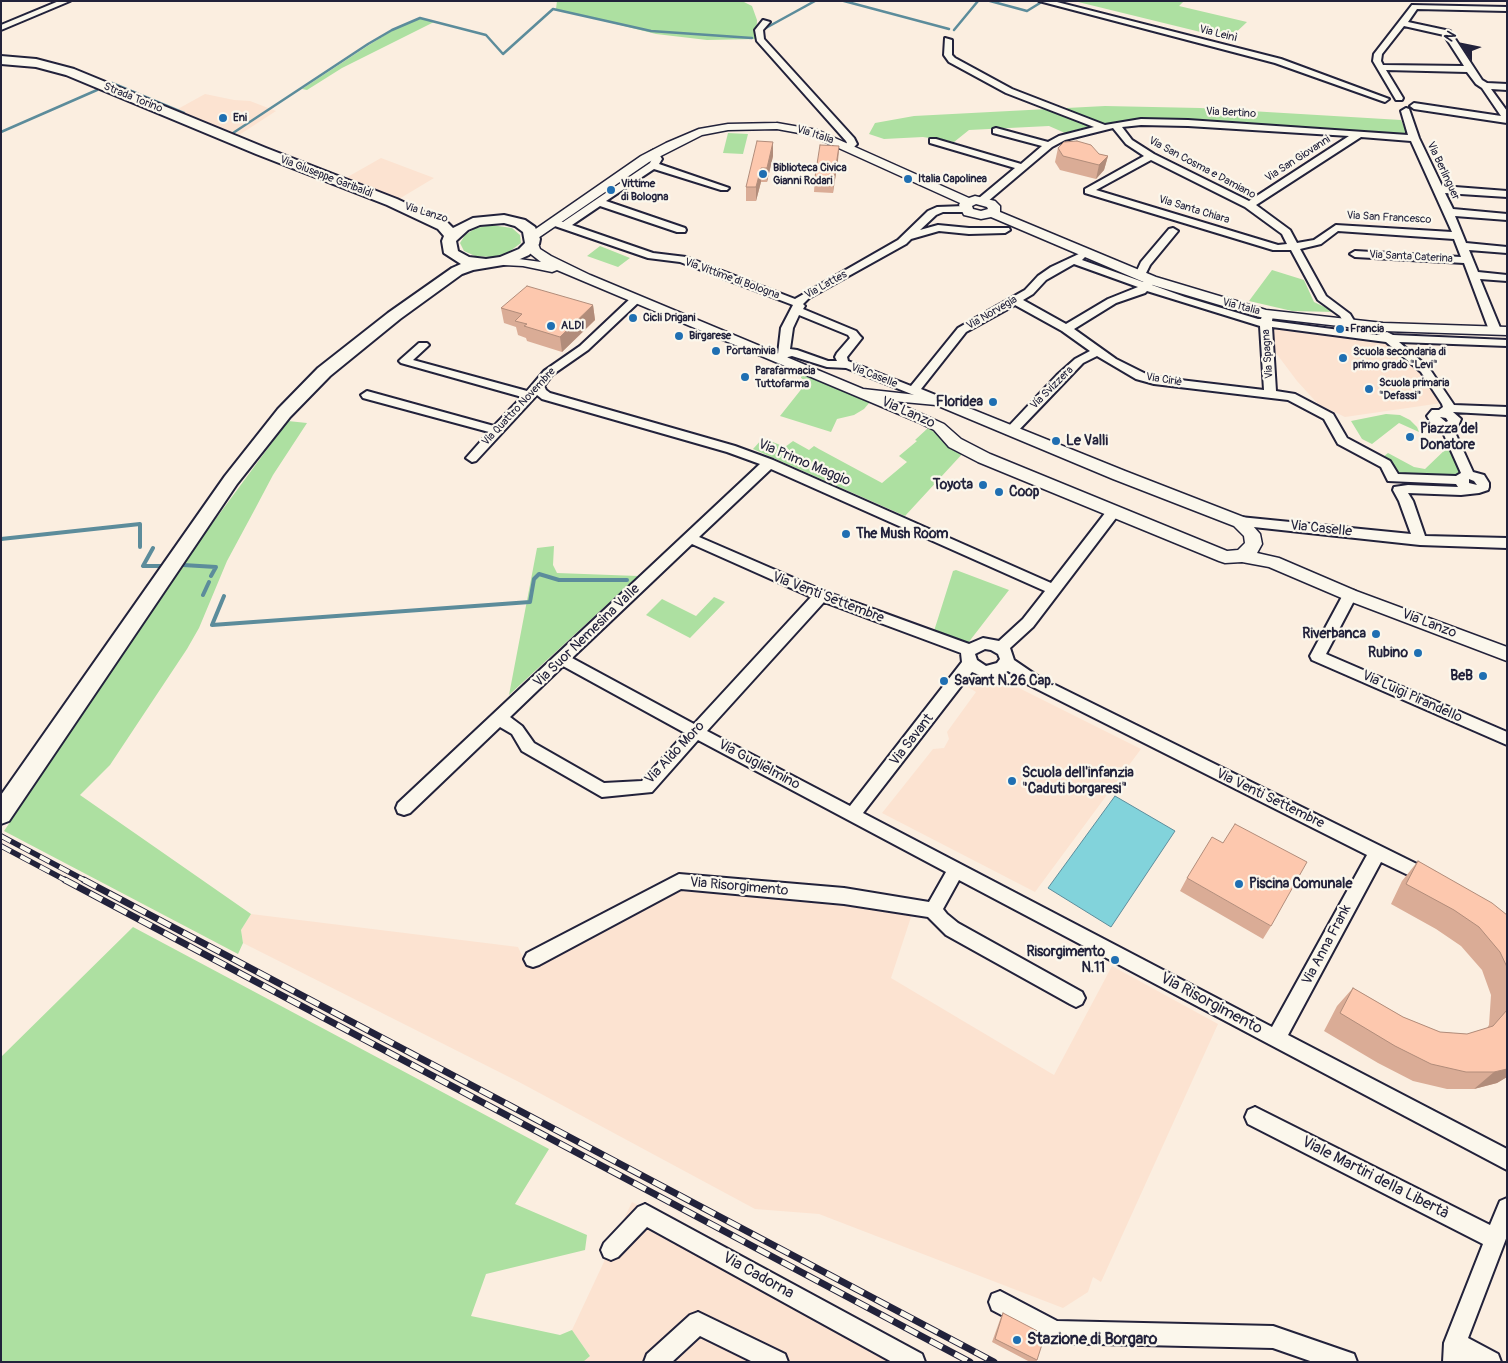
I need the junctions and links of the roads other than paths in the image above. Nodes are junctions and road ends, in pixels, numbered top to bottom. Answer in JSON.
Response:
{"nodes":[{"id":1,"x":66,"y":1,"type":"edge"},
{"id":2,"x":1043,"y":1,"type":"edge"},
{"id":3,"x":1492,"y":9,"type":"junction"},
{"id":4,"x":1507,"y":9,"type":"edge"},
{"id":5,"x":1437,"y":20,"type":"dead end"},
{"id":6,"x":1502,"y":21,"type":"dead end"},
{"id":7,"x":766,"y":22,"type":"dead end"},
{"id":8,"x":1402,"y":23,"type":"junction"},
{"id":9,"x":1,"y":28,"type":"edge"},
{"id":10,"x":1447,"y":33,"type":"junction"},
{"id":11,"x":948,"y":40,"type":"dead end"},
{"id":12,"x":1,"y":60,"type":"edge"},
{"id":13,"x":1380,"y":67,"type":"junction"},
{"id":14,"x":1470,"y":69,"type":"junction"},
{"id":15,"x":1486,"y":86,"type":"junction"},
{"id":16,"x":1507,"y":87,"type":"edge"},
{"id":17,"x":1398,"y":98,"type":"junction"},
{"id":18,"x":1385,"y":99,"type":"junction"},
{"id":19,"x":1401,"y":110,"type":"junction"},
{"id":20,"x":1506,"y":116,"type":"edge"},
{"id":21,"x":1115,"y":124,"type":"junction"},
{"id":22,"x":1102,"y":127,"type":"junction"},
{"id":23,"x":996,"y":131,"type":"dead end"},
{"id":24,"x":1361,"y":133,"type":"junction"},
{"id":25,"x":1414,"y":138,"type":"junction"},
{"id":26,"x":933,"y":141,"type":"dead end"},
{"id":27,"x":1049,"y":145,"type":"junction"},
{"id":28,"x":849,"y":147,"type":"junction"},
{"id":29,"x":261,"y":151,"type":"joint"},
{"id":30,"x":1151,"y":156,"type":"junction"},
{"id":31,"x":653,"y":159,"type":"junction"},
{"id":32,"x":1022,"y":167,"type":"junction"},
{"id":33,"x":724,"y":188,"type":"dead end"},
{"id":34,"x":1437,"y":189,"type":"junction"},
{"id":35,"x":1507,"y":194,"type":"edge"},
{"id":36,"x":586,"y":200,"type":"junction"},
{"id":37,"x":983,"y":200,"type":"junction"},
{"id":38,"x":392,"y":202,"type":"junction"},
{"id":39,"x":599,"y":202,"type":"junction"},
{"id":40,"x":1249,"y":205,"type":"junction"},
{"id":41,"x":967,"y":206,"type":"junction"},
{"id":42,"x":1449,"y":212,"type":"junction"},
{"id":43,"x":992,"y":213,"type":"junction"},
{"id":44,"x":1507,"y":217,"type":"edge"},
{"id":45,"x":512,"y":221,"type":"junction"},
{"id":46,"x":470,"y":223,"type":"junction"},
{"id":47,"x":559,"y":223,"type":"junction"},
{"id":48,"x":681,"y":230,"type":"dead end"},
{"id":49,"x":1005,"y":230,"type":"dead end"},
{"id":50,"x":1173,"y":231,"type":"dead end"},
{"id":51,"x":452,"y":236,"type":"junction"},
{"id":52,"x":908,"y":237,"type":"junction"},
{"id":53,"x":532,"y":239,"type":"junction"},
{"id":54,"x":1460,"y":241,"type":"junction"},
{"id":55,"x":1294,"y":247,"type":"junction"},
{"id":56,"x":1507,"y":250,"type":"edge"},
{"id":57,"x":451,"y":253,"type":"junction"},
{"id":58,"x":1086,"y":254,"type":"junction"},
{"id":59,"x":1355,"y":254,"type":"dead end"},
{"id":60,"x":1073,"y":260,"type":"junction"},
{"id":61,"x":1467,"y":260,"type":"junction"},
{"id":62,"x":504,"y":261,"type":"junction"},
{"id":63,"x":486,"y":264,"type":"junction"},
{"id":64,"x":1474,"y":275,"type":"junction"},
{"id":65,"x":585,"y":278,"type":"junction"},
{"id":66,"x":1507,"y":278,"type":"edge"},
{"id":67,"x":1145,"y":280,"type":"junction"},
{"id":68,"x":636,"y":300,"type":"junction"},
{"id":69,"x":1015,"y":300,"type":"junction"},
{"id":70,"x":796,"y":306,"type":"junction"},
{"id":71,"x":394,"y":316,"type":"junction"},
{"id":72,"x":1267,"y":319,"type":"junction"},
{"id":73,"x":1350,"y":324,"type":"junction"},
{"id":74,"x":1066,"y":329,"type":"junction"},
{"id":75,"x":1501,"y":330,"type":"edge"},
{"id":76,"x":1386,"y":333,"type":"junction"},
{"id":77,"x":1507,"y":343,"type":"edge"},
{"id":78,"x":423,"y":345,"type":"dead end"},
{"id":79,"x":1098,"y":351,"type":"junction"},
{"id":80,"x":782,"y":356,"type":"junction"},
{"id":81,"x":848,"y":366,"type":"junction"},
{"id":82,"x":534,"y":391,"type":"junction"},
{"id":83,"x":913,"y":391,"type":"junction"},
{"id":84,"x":862,"y":393,"type":"junction"},
{"id":85,"x":1270,"y":393,"type":"junction"},
{"id":86,"x":367,"y":395,"type":"dead end"},
{"id":87,"x":939,"y":401,"type":"junction"},
{"id":88,"x":1507,"y":411,"type":"edge"},
{"id":89,"x":1448,"y":415,"type":"junction"},
{"id":90,"x":921,"y":418,"type":"junction"},
{"id":91,"x":1507,"y":421,"type":"edge"},
{"id":92,"x":498,"y":431,"type":"junction"},
{"id":93,"x":1011,"y":431,"type":"junction"},
{"id":94,"x":472,"y":458,"type":"dead end"},
{"id":95,"x":769,"y":463,"type":"junction"},
{"id":96,"x":1141,"y":484,"type":"joint"},
{"id":97,"x":1400,"y":484,"type":"junction"},
{"id":98,"x":1114,"y":511,"type":"junction"},
{"id":99,"x":1240,"y":522,"type":"junction"},
{"id":100,"x":690,"y":538,"type":"junction"},
{"id":101,"x":1420,"y":540,"type":"junction"},
{"id":102,"x":1507,"y":543,"type":"edge"},
{"id":103,"x":1240,"y":552,"type":"junction"},
{"id":104,"x":1052,"y":589,"type":"junction"},
{"id":105,"x":1350,"y":595,"type":"junction"},
{"id":106,"x":821,"y":596,"type":"junction"},
{"id":107,"x":1000,"y":648,"type":"junction"},
{"id":108,"x":1507,"y":654,"type":"edge"},
{"id":109,"x":970,"y":656,"type":"junction"},
{"id":110,"x":562,"y":659,"type":"junction"},
{"id":111,"x":1003,"y":666,"type":"junction"},
{"id":112,"x":500,"y":719,"type":"junction"},
{"id":113,"x":696,"y":731,"type":"junction"},
{"id":114,"x":1507,"y":739,"type":"edge"},
{"id":115,"x":404,"y":808,"type":"dead end"},
{"id":116,"x":1,"y":814,"type":"edge"},
{"id":117,"x":852,"y":815,"type":"junction"},
{"id":118,"x":1378,"y":852,"type":"junction"},
{"id":119,"x":956,"y":870,"type":"junction"},
{"id":120,"x":1446,"y":886,"type":"edge"},
{"id":121,"x":933,"y":910,"type":"junction"},
{"id":122,"x":533,"y":959,"type":"dead end"},
{"id":123,"x":1076,"y":998,"type":"dead end"},
{"id":124,"x":1276,"y":1038,"type":"junction"},
{"id":125,"x":1255,"y":1117,"type":"dead end"},
{"id":126,"x":1507,"y":1160,"type":"edge"},
{"id":127,"x":1507,"y":1208,"type":"edge"},
{"id":128,"x":1495,"y":1238,"type":"junction"},
{"id":129,"x":611,"y":1250,"type":"dead end"},
{"id":130,"x":1000,"y":1302,"type":"dead end"},
{"id":131,"x":1454,"y":1352,"type":"edge"},
{"id":132,"x":655,"y":1362,"type":"edge"},
{"id":133,"x":777,"y":1362,"type":"edge"},
{"id":134,"x":914,"y":1362,"type":"edge"},
{"id":135,"x":1346,"y":1362,"type":"edge"},
{"id":136,"x":1490,"y":1362,"type":"edge"}],
"edges":[{"from":1,"to":9,"type":"street"},
{"from":2,"to":18,"type":"street","name":"Via Leinì"},
{"from":3,"to":4,"type":"street"},
{"from":3,"to":6,"type":"street"},
{"from":3,"to":8,"type":"street"},
{"from":5,"to":10,"type":"street"},
{"from":7,"to":28,"type":"street"},
{"from":8,"to":10,"type":"street"},
{"from":8,"to":13,"type":"street"},
{"from":10,"to":14,"type":"street"},
{"from":11,"to":22,"type":"street"},
{"from":12,"to":29,"type":"main road","name":"Strada Torino"},
{"from":13,"to":14,"type":"street"},
{"from":13,"to":17,"type":"street"},
{"from":14,"to":15,"type":"street"},
{"from":15,"to":16,"type":"street"},
{"from":15,"to":20,"type":"street"},
{"from":17,"to":18,"type":"street"},
{"from":17,"to":19,"type":"street"},
{"from":18,"to":19,"type":"street","name":"Via Berlinguer"},
{"from":19,"to":20,"type":"street"},
{"from":19,"to":25,"type":"street","name":"Via Berlinguer"},
{"from":21,"to":22,"type":"street","name":"Via Bertino"},
{"from":21,"to":24,"type":"street","name":"Via Bertino"},
{"from":21,"to":30,"type":"street","name":"Via San Cosma e Damiano"},
{"from":22,"to":27,"type":"street","name":"Via Bertino"},
{"from":23,"to":27,"type":"street"},
{"from":24,"to":25,"type":"street","name":"Via Bertino"},
{"from":24,"to":40,"type":"street","name":"Via San Giovanni"},
{"from":25,"to":34,"type":"street","name":"Via Berlinguer"},
{"from":26,"to":32,"type":"street"},
{"from":27,"to":32,"type":"street","name":"Via Bertino"},
{"from":28,"to":31,"type":"street","name":"Via Italia"},
{"from":28,"to":41,"type":"street","name":"Via Italia"},
{"from":29,"to":38,"type":"main road","name":"Via Giuseppe Garibaldi"},
{"from":30,"to":40,"type":"street","name":"Via San Cosma e Damiano"},
{"from":30,"to":55,"type":"street","name":"Via Santa Chiara"},
{"from":31,"to":33,"type":"street"},
{"from":31,"to":36,"type":"street","name":"Via Italia"},
{"from":31,"to":39,"type":"street","name":"Via Italia"},
{"from":32,"to":37,"type":"street","name":"Via Bertino"},
{"from":34,"to":35,"type":"street"},
{"from":34,"to":42,"type":"street","name":"Via Berlinguer"},
{"from":36,"to":45,"type":"street","name":"Via Italia"},
{"from":36,"to":47,"type":"street","name":"Via Italia"},
{"from":37,"to":41,"type":"street"},
{"from":37,"to":43,"type":"street"},
{"from":38,"to":46,"type":"main road","name":"Via Lanzo"},
{"from":38,"to":51,"type":"main road","name":"Via Lanzo"},
{"from":39,"to":47,"type":"street","name":"Via Italia"},
{"from":39,"to":48,"type":"street"},
{"from":40,"to":55,"type":"street","name":"Via San Cosma e Damiano"},
{"from":41,"to":43,"type":"street","name":"Via Italia"},
{"from":41,"to":52,"type":"street","name":"Via Lattes"},
{"from":42,"to":44,"type":"street"},
{"from":42,"to":54,"type":"street","name":"Via Berlinguer"},
{"from":43,"to":58,"type":"street","name":"Via Italia"},
{"from":45,"to":46,"type":"main road"},
{"from":45,"to":53,"type":"main road"},
{"from":46,"to":51,"type":"main road"},
{"from":47,"to":53,"type":"street","name":"Via Italia"},
{"from":47,"to":70,"type":"street","name":"Via Vittime di Bologna"},
{"from":49,"to":52,"type":"street","name":"Via Lattes"},
{"from":50,"to":67,"type":"street"},
{"from":51,"to":57,"type":"main road"},
{"from":52,"to":70,"type":"street","name":"Via Lattes"},
{"from":53,"to":62,"type":"main road"},
{"from":53,"to":65,"type":"street","name":"Via Lanzo"},
{"from":54,"to":55,"type":"street","name":"Via San Francesco"},
{"from":54,"to":56,"type":"street","name":"Via San Francesco"},
{"from":54,"to":61,"type":"street","name":"Via Santa Caterina"},
{"from":55,"to":73,"type":"street","name":"Via San Cosma e Damiano"},
{"from":57,"to":63,"type":"main road"},
{"from":57,"to":71,"type":"main road"},
{"from":58,"to":60,"type":"street","name":"Via Norvegia"},
{"from":58,"to":67,"type":"street","name":"Via Italia"},
{"from":59,"to":61,"type":"street","name":"Via Santa Caterina"},
{"from":60,"to":67,"type":"street","name":"Via Italia"},
{"from":60,"to":69,"type":"street","name":"Via Norvegia"},
{"from":61,"to":64,"type":"street","name":"Via Santa Caterina"},
{"from":62,"to":63,"type":"main road"},
{"from":62,"to":65,"type":"street","name":"Via Lanzo"},
{"from":63,"to":71,"type":"main road"},
{"from":64,"to":66,"type":"street"},
{"from":64,"to":75,"type":"street","name":"Via Santa Caterina"},
{"from":65,"to":68,"type":"street","name":"Via Lanzo"},
{"from":67,"to":72,"type":"street","name":"Via Italia"},
{"from":67,"to":74,"type":"street"},
{"from":68,"to":80,"type":"street","name":"Via Lanzo"},
{"from":68,"to":82,"type":"street","name":"Via Quattro Novembre"},
{"from":69,"to":74,"type":"street","name":"Via Ciriè"},
{"from":69,"to":83,"type":"street","name":"Via Norvegia"},
{"from":70,"to":80,"type":"street","name":"Via Lattes"},
{"from":70,"to":81,"type":"street","name":"Via Caselle"},
{"from":71,"to":116,"type":"main road"},
{"from":72,"to":73,"type":"street","name":"Via Italia"},
{"from":72,"to":76,"type":"street","name":"Via Italia"},
{"from":72,"to":85,"type":"street","name":"Via Spagna"},
{"from":73,"to":76,"type":"street","name":"Via Italia"},
{"from":74,"to":79,"type":"street","name":"Via Ciriè"},
{"from":75,"to":76,"type":"street","name":"Via Italia"},
{"from":76,"to":77,"type":"street","name":"Via Italia"},
{"from":76,"to":89,"type":"street"},
{"from":78,"to":82,"type":"street","name":"Via Primo Maggio"},
{"from":79,"to":85,"type":"street","name":"Via Ciriè"},
{"from":79,"to":93,"type":"street","name":"Via Svizzera"},
{"from":80,"to":81,"type":"street"},
{"from":80,"to":84,"type":"street","name":"Via Lanzo"},
{"from":81,"to":83,"type":"street","name":"Via Caselle"},
{"from":82,"to":92,"type":"street","name":"Via Quattro Novembre"},
{"from":82,"to":95,"type":"street","name":"Via Primo Maggio"},
{"from":83,"to":87,"type":"street","name":"Via Lanzo"},
{"from":84,"to":87,"type":"street"},
{"from":84,"to":90,"type":"street","name":"Via Lanzo"},
{"from":85,"to":97,"type":"street","name":"Via Ciriè"},
{"from":86,"to":92,"type":"street"},
{"from":87,"to":90,"type":"street"},
{"from":87,"to":93,"type":"street","name":"Via Lanzo"},
{"from":88,"to":89,"type":"street"},
{"from":89,"to":91,"type":"street"},
{"from":89,"to":97,"type":"street"},
{"from":90,"to":98,"type":"street","name":"Via Lanzo"},
{"from":92,"to":94,"type":"street","name":"Via Quattro Novembre"},
{"from":93,"to":96,"type":"street","name":"Via Lanzo"},
{"from":95,"to":100,"type":"street","name":"Via Suor Nemesina Valle"},
{"from":95,"to":104,"type":"street","name":"Via Primo Maggio"},
{"from":96,"to":99,"type":"street","name":"Via Caselle"},
{"from":97,"to":101,"type":"street"},
{"from":98,"to":103,"type":"street","name":"Via Lanzo"},
{"from":98,"to":104,"type":"street"},
{"from":99,"to":101,"type":"street","name":"Via Caselle"},
{"from":99,"to":103,"type":"street"},
{"from":100,"to":106,"type":"street","name":"Via Venti Settembre"},
{"from":100,"to":110,"type":"street","name":"Via Suor Nemesina Valle"},
{"from":101,"to":102,"type":"street","name":"Via Caselle"},
{"from":103,"to":105,"type":"street","name":"Via Lanzo"},
{"from":104,"to":107,"type":"street"},
{"from":105,"to":108,"type":"street","name":"Via Lanzo"},
{"from":105,"to":114,"type":"street","name":"Via Luigi Pirandello"},
{"from":106,"to":109,"type":"street","name":"Via Venti Settembre"},
{"from":106,"to":113,"type":"street","name":"Via Aldo Moro"},
{"from":107,"to":109,"type":"street"},
{"from":107,"to":111,"type":"street"},
{"from":109,"to":111,"type":"street"},
{"from":109,"to":117,"type":"street","name":"Via Savant"},
{"from":110,"to":112,"type":"street","name":"Via Suor Nemesina Valle"},
{"from":110,"to":113,"type":"street","name":"Via Guglielmino"},
{"from":111,"to":118,"type":"street","name":"Via Venti Settembre"},
{"from":112,"to":113,"type":"street","name":"Via Aldo Moro"},
{"from":112,"to":115,"type":"street","name":"Via Suor Nemesina Valle"},
{"from":113,"to":117,"type":"street","name":"Via Guglielmino"},
{"from":117,"to":119,"type":"street","name":"Via Guglielmino"},
{"from":118,"to":120,"type":"street","name":"Via Venti Settembre"},
{"from":118,"to":124,"type":"street","name":"Via Anna Frank"},
{"from":119,"to":121,"type":"street"},
{"from":119,"to":124,"type":"street","name":"Via Risorgimento"},
{"from":121,"to":122,"type":"street","name":"Via Risorgimento"},
{"from":121,"to":123,"type":"street"},
{"from":124,"to":126,"type":"street","name":"Via Risorgimento"},
{"from":125,"to":128,"type":"street","name":"Viale Martiri della Libertà"},
{"from":127,"to":128,"type":"street"},
{"from":128,"to":131,"type":"street"},
{"from":129,"to":134,"type":"street","name":"Via Cadorna"},
{"from":130,"to":135,"type":"street"},
{"from":131,"to":136,"type":"street"},
{"from":132,"to":133,"type":"street"}]}
